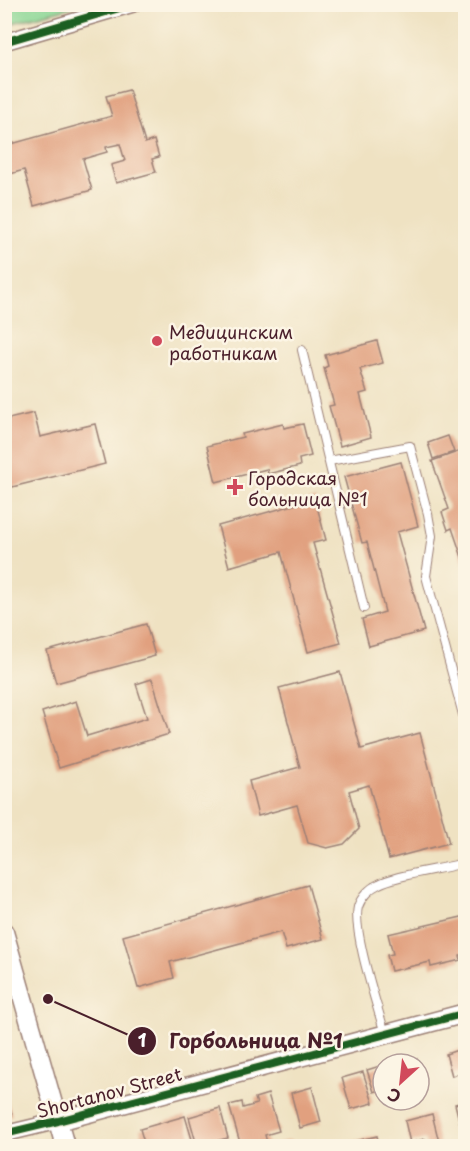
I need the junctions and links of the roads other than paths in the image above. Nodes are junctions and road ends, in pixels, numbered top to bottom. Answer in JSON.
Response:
{"nodes":[{"id":1,"x":133,"y":4,"type":"edge"},
{"id":2,"x":4,"y":42,"type":"edge"},
{"id":3,"x":302,"y":350,"type":"dead end"},
{"id":4,"x":329,"y":461,"type":"junction"},
{"id":5,"x":364,"y":608,"type":"dead end"},
{"id":6,"x":465,"y":726,"type":"edge"},
{"id":7,"x":465,"y":859,"type":"edge"},
{"id":8,"x":4,"y":932,"type":"edge"},
{"id":9,"x":465,"y":1013,"type":"edge"},
{"id":10,"x":385,"y":1034,"type":"junction"},
{"id":11,"x":58,"y":1122,"type":"junction"},
{"id":12,"x":4,"y":1134,"type":"edge"},
{"id":13,"x":65,"y":1146,"type":"edge"}],
"edges":[{"from":1,"to":2,"type":"street"},
{"from":3,"to":4,"type":"lane"},
{"from":4,"to":5,"type":"lane"},
{"from":4,"to":6,"type":"lane"},
{"from":7,"to":10,"type":"lane"},
{"from":8,"to":11,"type":"street"},
{"from":9,"to":10,"type":"street","name":"Shortanov Street"},
{"from":10,"to":11,"type":"street","name":"Shortanov Street"},
{"from":11,"to":12,"type":"street","name":"Shortanov Street"},
{"from":11,"to":13,"type":"street"}]}
